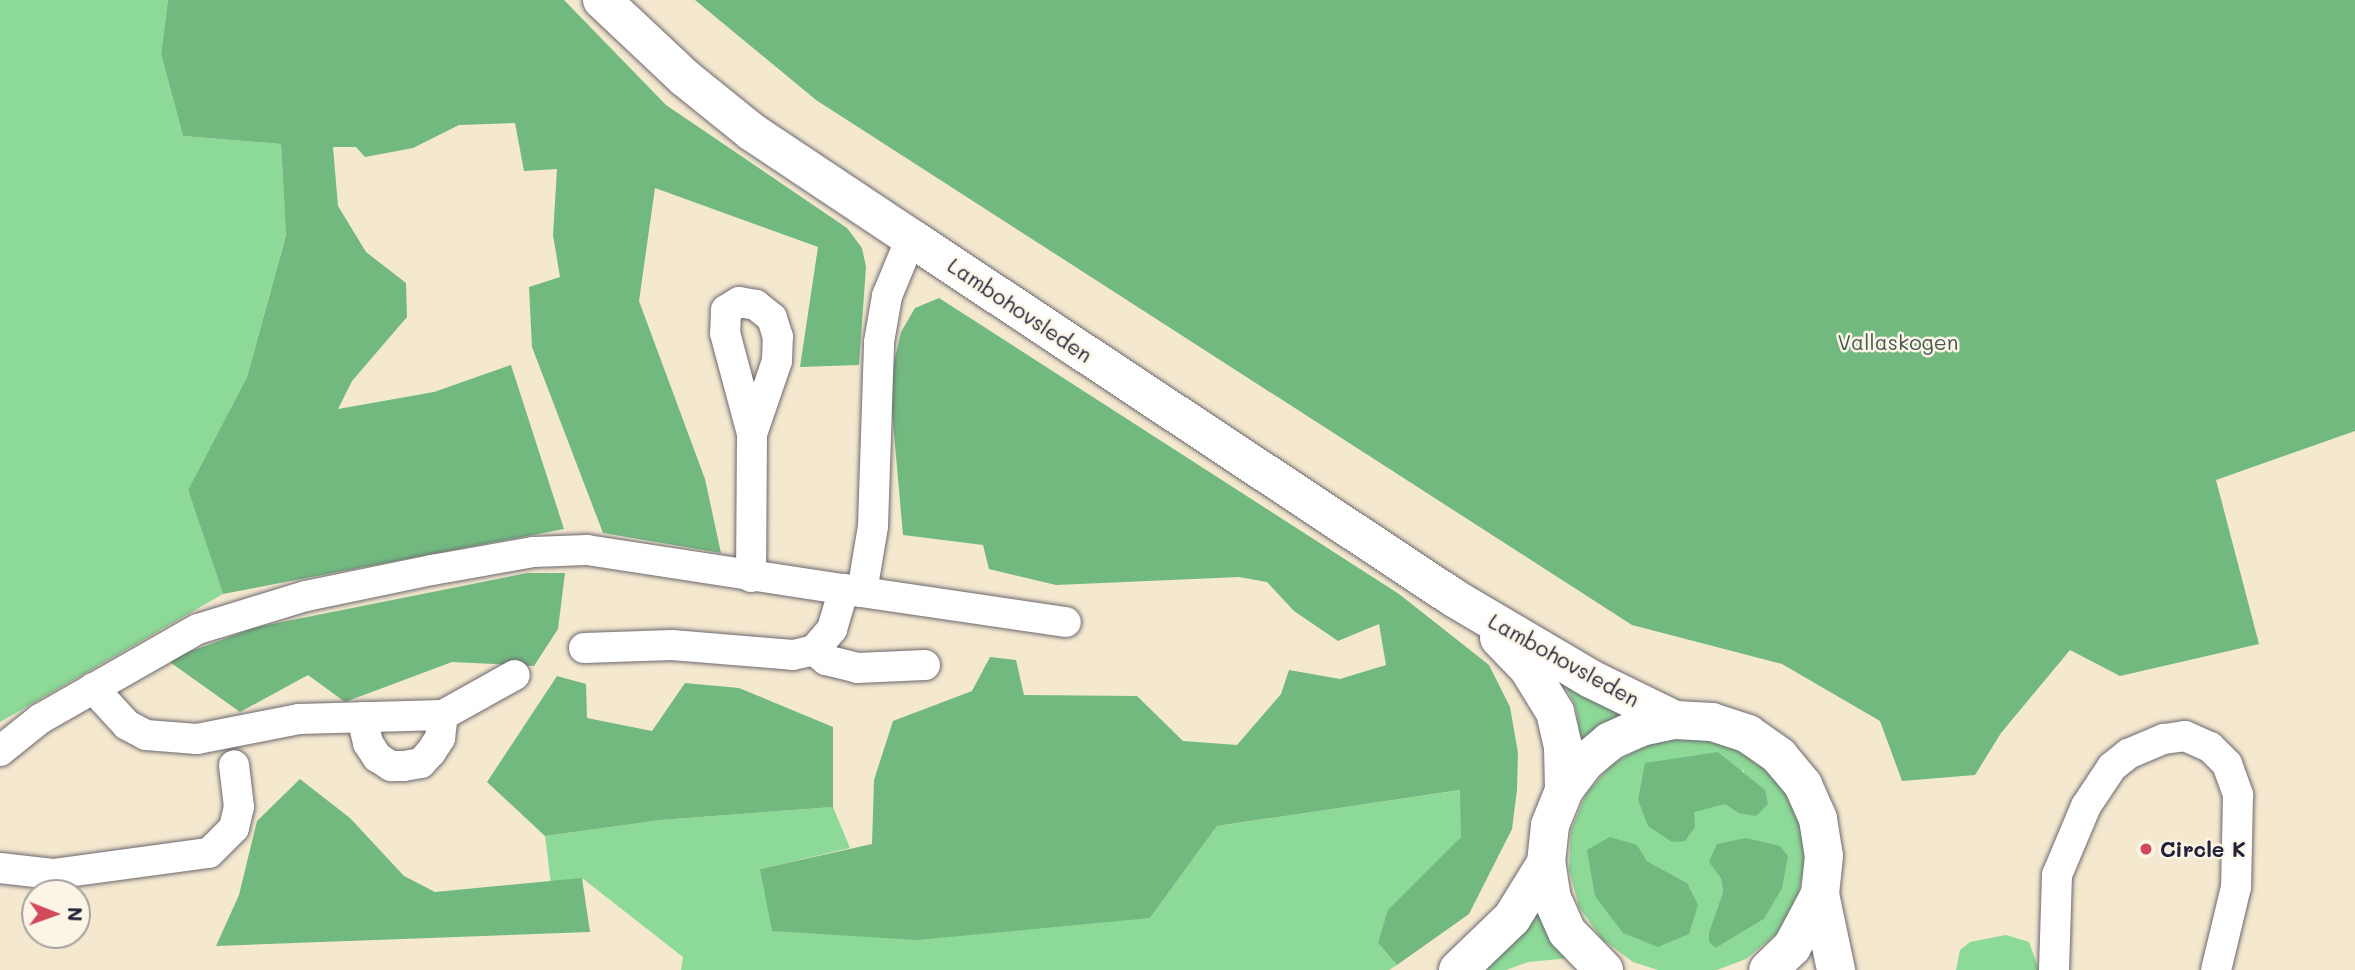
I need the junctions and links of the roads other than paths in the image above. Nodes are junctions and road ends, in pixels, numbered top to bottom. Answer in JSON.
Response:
{"nodes":[{"id":1,"x":602,"y":0,"type":"edge"},
{"id":2,"x":911,"y":238,"type":"junction"},
{"id":3,"x":752,"y":434,"type":"dead end"},
{"id":4,"x":751,"y":576,"type":"junction"},
{"id":5,"x":853,"y":590,"type":"junction"},
{"id":6,"x":1454,"y":598,"type":"junction"},
{"id":7,"x":1066,"y":622,"type":"dead end"},
{"id":8,"x":583,"y":648,"type":"dead end"},
{"id":9,"x":814,"y":650,"type":"junction"},
{"id":10,"x":925,"y":665,"type":"dead end"},
{"id":11,"x":515,"y":675,"type":"dead end"},
{"id":12,"x":93,"y":688,"type":"junction"},
{"id":13,"x":443,"y":715,"type":"junction"},
{"id":14,"x":362,"y":717,"type":"junction"},
{"id":15,"x":1675,"y":720,"type":"junction"},
{"id":16,"x":0,"y":751,"type":"edge"},
{"id":17,"x":234,"y":765,"type":"dead end"},
{"id":18,"x":1564,"y":790,"type":"junction"},
{"id":19,"x":1546,"y":863,"type":"junction"},
{"id":20,"x":0,"y":868,"type":"edge"},
{"id":21,"x":1819,"y":894,"type":"junction"},
{"id":22,"x":1458,"y":970,"type":"edge"},
{"id":23,"x":1604,"y":970,"type":"edge"},
{"id":24,"x":1768,"y":970,"type":"edge"},
{"id":25,"x":1836,"y":970,"type":"edge"},
{"id":26,"x":2054,"y":970,"type":"edge"},
{"id":27,"x":2216,"y":970,"type":"edge"}],
"edges":[{"from":1,"to":2,"type":"main road","name":"Lambohovsleden"},
{"from":2,"to":5,"type":"street"},
{"from":2,"to":6,"type":"main road","name":"Lambohovsleden"},
{"from":3,"to":4,"type":"street"},
{"from":4,"to":5,"type":"street"},
{"from":4,"to":12,"type":"street"},
{"from":5,"to":7,"type":"street"},
{"from":5,"to":9,"type":"street"},
{"from":6,"to":15,"type":"main road","name":"Lambohovsleden"},
{"from":6,"to":18,"type":"main road","name":"Lambohovsleden"},
{"from":8,"to":9,"type":"street"},
{"from":9,"to":10,"type":"street"},
{"from":11,"to":13,"type":"street"},
{"from":12,"to":14,"type":"street"},
{"from":12,"to":16,"type":"street"},
{"from":13,"to":14,"type":"street"},
{"from":13,"to":14,"type":"street"},
{"from":15,"to":18,"type":"main road"},
{"from":15,"to":21,"type":"main road"},
{"from":17,"to":20,"type":"street"},
{"from":18,"to":19,"type":"main road"},
{"from":19,"to":22,"type":"main road"},
{"from":19,"to":23,"type":"main road"},
{"from":21,"to":24,"type":"main road"},
{"from":21,"to":25,"type":"main road"},
{"from":26,"to":27,"type":"street"}]}
